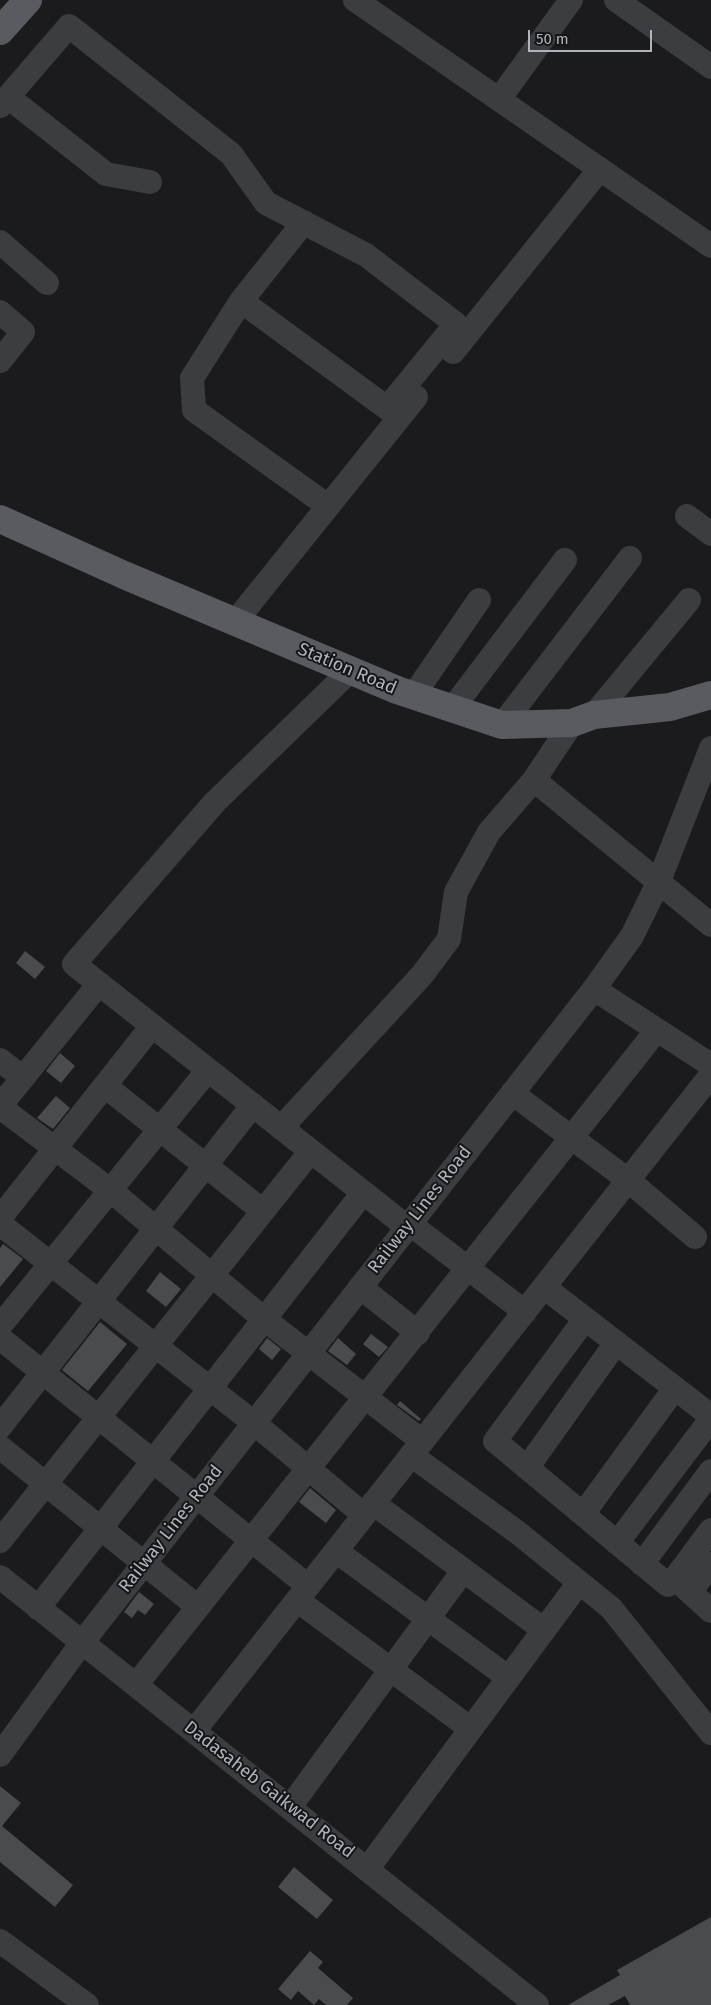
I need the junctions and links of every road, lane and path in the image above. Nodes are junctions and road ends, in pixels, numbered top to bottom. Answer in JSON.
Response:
{"nodes":[{"id":1,"x":4,"y":0,"type":"edge"},
{"id":2,"x":28,"y":0,"type":"edge"},
{"id":3,"x":355,"y":0,"type":"edge"},
{"id":4,"x":571,"y":0,"type":"edge"},
{"id":5,"x":616,"y":0,"type":"edge"},
{"id":6,"x":0,"y":4,"type":"edge"},
{"id":7,"x":0,"y":31,"type":"edge"},
{"id":8,"x":711,"y":67,"type":"edge"},
{"id":9,"x":500,"y":98,"type":"junction"},
{"id":10,"x":4,"y":101,"type":"edge"},
{"id":11,"x":600,"y":169,"type":"junction"},
{"id":12,"x":150,"y":182,"type":"dead end"},
{"id":13,"x":304,"y":222,"type":"junction"},
{"id":14,"x":0,"y":242,"type":"edge"},
{"id":15,"x":711,"y":246,"type":"edge"},
{"id":16,"x":47,"y":282,"type":"dead end"},
{"id":17,"x":241,"y":301,"type":"junction"},
{"id":18,"x":0,"y":312,"type":"edge"},
{"id":19,"x":0,"y":361,"type":"edge"},
{"id":20,"x":328,"y":506,"type":"junction"},
{"id":21,"x":687,"y":516,"type":"dead end"},
{"id":22,"x":0,"y":520,"type":"edge"},
{"id":23,"x":711,"y":534,"type":"edge"},
{"id":24,"x":630,"y":558,"type":"dead end"},
{"id":25,"x":565,"y":560,"type":"dead end"},
{"id":26,"x":479,"y":600,"type":"dead end"},
{"id":27,"x":689,"y":600,"type":"dead end"},
{"id":28,"x":235,"y":622,"type":"junction"},
{"id":29,"x":350,"y":670,"type":"junction"},
{"id":30,"x":711,"y":695,"type":"edge"},
{"id":31,"x":413,"y":696,"type":"junction"},
{"id":32,"x":452,"y":709,"type":"junction"},
{"id":33,"x":583,"y":719,"type":"junction"},
{"id":34,"x":502,"y":725,"type":"junction"},
{"id":35,"x":711,"y":748,"type":"edge"},
{"id":36,"x":534,"y":780,"type":"junction"},
{"id":37,"x":658,"y":881,"type":"junction"},
{"id":38,"x":711,"y":925,"type":"edge"},
{"id":39,"x":99,"y":984,"type":"junction"},
{"id":40,"x":594,"y":989,"type":"junction"},
{"id":41,"x":152,"y":1026,"type":"junction"},
{"id":42,"x":657,"y":1030,"type":"junction"},
{"id":43,"x":0,"y":1060,"type":"edge"},
{"id":44,"x":711,"y":1065,"type":"edge"},
{"id":45,"x":208,"y":1070,"type":"junction"},
{"id":46,"x":711,"y":1075,"type":"edge"},
{"id":47,"x":23,"y":1078,"type":"junction"},
{"id":48,"x":105,"y":1086,"type":"junction"},
{"id":49,"x":512,"y":1093,"type":"junction"},
{"id":50,"x":253,"y":1105,"type":"junction"},
{"id":51,"x":0,"y":1106,"type":"edge"},
{"id":52,"x":281,"y":1128,"type":"junction"},
{"id":53,"x":160,"y":1130,"type":"junction"},
{"id":54,"x":571,"y":1138,"type":"junction"},
{"id":55,"x":55,"y":1148,"type":"junction"},
{"id":56,"x":311,"y":1151,"type":"junction"},
{"id":57,"x":206,"y":1165,"type":"junction"},
{"id":58,"x":628,"y":1180,"type":"junction"},
{"id":59,"x":110,"y":1190,"type":"junction"},
{"id":60,"x":363,"y":1192,"type":"junction"},
{"id":61,"x":263,"y":1211,"type":"junction"},
{"id":62,"x":0,"y":1218,"type":"edge"},
{"id":63,"x":0,"y":1224,"type":"edge"},
{"id":64,"x":409,"y":1226,"type":"junction"},
{"id":65,"x":156,"y":1229,"type":"junction"},
{"id":66,"x":695,"y":1236,"type":"dead end"},
{"id":67,"x":51,"y":1264,"type":"junction"},
{"id":68,"x":468,"y":1269,"type":"junction"},
{"id":69,"x":213,"y":1275,"type":"junction"},
{"id":70,"x":360,"y":1287,"type":"junction"},
{"id":71,"x":544,"y":1287,"type":"junction"},
{"id":72,"x":98,"y":1301,"type":"junction"},
{"id":73,"x":525,"y":1312,"type":"junction"},
{"id":74,"x":264,"y":1319,"type":"junction"},
{"id":75,"x":585,"y":1319,"type":"junction"},
{"id":76,"x":0,"y":1326,"type":"edge"},
{"id":77,"x":418,"y":1333,"type":"junction"},
{"id":78,"x":0,"y":1338,"type":"edge"},
{"id":79,"x":616,"y":1342,"type":"junction"},
{"id":80,"x":156,"y":1346,"type":"junction"},
{"id":81,"x":308,"y":1354,"type":"junction"},
{"id":82,"x":43,"y":1372,"type":"junction"},
{"id":83,"x":210,"y":1388,"type":"junction"},
{"id":84,"x":675,"y":1388,"type":"junction"},
{"id":85,"x":366,"y":1398,"type":"junction"},
{"id":86,"x":99,"y":1417,"type":"junction"},
{"id":87,"x":711,"y":1418,"type":"edge"},
{"id":88,"x":254,"y":1423,"type":"junction"},
{"id":89,"x":0,"y":1427,"type":"edge"},
{"id":90,"x":0,"y":1447,"type":"edge"},
{"id":91,"x":417,"y":1448,"type":"junction"},
{"id":92,"x":152,"y":1462,"type":"junction"},
{"id":93,"x":527,"y":1468,"type":"junction"},
{"id":94,"x":309,"y":1469,"type":"junction"},
{"id":95,"x":711,"y":1471,"type":"edge"},
{"id":96,"x":46,"y":1484,"type":"junction"},
{"id":97,"x":197,"y":1496,"type":"junction"},
{"id":98,"x":369,"y":1509,"type":"junction"},
{"id":99,"x":583,"y":1514,"type":"junction"},
{"id":100,"x":100,"y":1528,"type":"junction"},
{"id":101,"x":711,"y":1530,"type":"edge"},
{"id":102,"x":0,"y":1541,"type":"edge"},
{"id":103,"x":251,"y":1542,"type":"junction"},
{"id":104,"x":617,"y":1543,"type":"junction"},
{"id":105,"x":336,"y":1551,"type":"junction"},
{"id":106,"x":144,"y":1563,"type":"junction"},
{"id":107,"x":642,"y":1564,"type":"junction"},
{"id":108,"x":711,"y":1564,"type":"edge"},
{"id":109,"x":463,"y":1571,"type":"junction"},
{"id":110,"x":578,"y":1584,"type":"junction"},
{"id":111,"x":3,"y":1586,"type":"edge"},
{"id":112,"x":681,"y":1586,"type":"junction"},
{"id":113,"x":302,"y":1593,"type":"junction"},
{"id":114,"x":198,"y":1607,"type":"junction"},
{"id":115,"x":38,"y":1608,"type":"junction"},
{"id":116,"x":711,"y":1611,"type":"edge"},
{"id":117,"x":428,"y":1618,"type":"junction"},
{"id":118,"x":544,"y":1630,"type":"junction"},
{"id":119,"x":81,"y":1644,"type":"junction"},
{"id":120,"x":390,"y":1670,"type":"junction"},
{"id":121,"x":509,"y":1678,"type":"junction"},
{"id":122,"x":136,"y":1685,"type":"junction"},
{"id":123,"x":471,"y":1729,"type":"junction"},
{"id":124,"x":194,"y":1731,"type":"junction"},
{"id":125,"x":711,"y":1733,"type":"edge"},
{"id":126,"x":0,"y":1755,"type":"edge"},
{"id":127,"x":290,"y":1807,"type":"junction"},
{"id":128,"x":368,"y":1868,"type":"junction"},
{"id":129,"x":0,"y":1941,"type":"edge"},
{"id":130,"x":87,"y":2005,"type":"edge"},
{"id":131,"x":537,"y":2005,"type":"edge"}],
"edges":[{"from":1,"to":6,"type":"main road"},
{"from":2,"to":7,"type":"main road"},
{"from":3,"to":9,"type":"street"},
{"from":4,"to":9,"type":"street"},
{"from":5,"to":8,"type":"street"},
{"from":9,"to":11,"type":"street"},
{"from":10,"to":12,"type":"street"},
{"from":10,"to":13,"type":"street"},
{"from":11,"to":15,"type":"street"},
{"from":11,"to":20,"type":"street"},
{"from":13,"to":17,"type":"street"},
{"from":13,"to":17,"type":"street"},
{"from":14,"to":16,"type":"street"},
{"from":17,"to":20,"type":"street"},
{"from":18,"to":19,"type":"street"},
{"from":20,"to":28,"type":"street"},
{"from":21,"to":23,"type":"street"},
{"from":22,"to":28,"type":"main road","name":"Station Road"},
{"from":24,"to":34,"type":"street"},
{"from":25,"to":32,"type":"street"},
{"from":26,"to":31,"type":"street"},
{"from":27,"to":33,"type":"street"},
{"from":28,"to":29,"type":"main road","name":"Station Road"},
{"from":29,"to":31,"type":"main road","name":"Station Road"},
{"from":29,"to":39,"type":"street"},
{"from":30,"to":33,"type":"main road","name":"Station Road"},
{"from":31,"to":32,"type":"main road","name":"Station Road"},
{"from":32,"to":34,"type":"main road","name":"Station Road"},
{"from":33,"to":34,"type":"main road","name":"Station Road"},
{"from":33,"to":36,"type":"street"},
{"from":35,"to":37,"type":"street","name":"Railway Lines Road"},
{"from":36,"to":37,"type":"street"},
{"from":36,"to":52,"type":"street"},
{"from":37,"to":38,"type":"street"},
{"from":37,"to":40,"type":"street","name":"Railway Lines Road"},
{"from":39,"to":41,"type":"street"},
{"from":39,"to":47,"type":"street"},
{"from":40,"to":42,"type":"street"},
{"from":40,"to":49,"type":"street","name":"Railway Lines Road"},
{"from":41,"to":45,"type":"street"},
{"from":41,"to":48,"type":"street"},
{"from":42,"to":44,"type":"street"},
{"from":42,"to":54,"type":"street"},
{"from":43,"to":47,"type":"street"},
{"from":45,"to":50,"type":"street"},
{"from":45,"to":53,"type":"street"},
{"from":46,"to":58,"type":"street"},
{"from":47,"to":51,"type":"street"},
{"from":48,"to":53,"type":"street"},
{"from":48,"to":55,"type":"street"},
{"from":49,"to":54,"type":"street"},
{"from":49,"to":64,"type":"street","name":"Railway Lines Road"},
{"from":50,"to":52,"type":"street"},
{"from":50,"to":57,"type":"street"},
{"from":51,"to":55,"type":"street"},
{"from":52,"to":56,"type":"street"},
{"from":53,"to":57,"type":"street"},
{"from":53,"to":59,"type":"street"},
{"from":54,"to":58,"type":"street"},
{"from":54,"to":68,"type":"street"},
{"from":55,"to":59,"type":"street"},
{"from":55,"to":62,"type":"street"},
{"from":56,"to":60,"type":"street"},
{"from":56,"to":61,"type":"street"},
{"from":57,"to":61,"type":"street"},
{"from":57,"to":65,"type":"street"},
{"from":58,"to":66,"type":"street"},
{"from":58,"to":71,"type":"street"},
{"from":59,"to":65,"type":"street"},
{"from":59,"to":67,"type":"street"},
{"from":60,"to":64,"type":"street"},
{"from":60,"to":74,"type":"street"},
{"from":61,"to":69,"type":"street"},
{"from":63,"to":67,"type":"street"},
{"from":64,"to":68,"type":"street"},
{"from":64,"to":70,"type":"street","name":"Railway Lines Road"},
{"from":65,"to":69,"type":"street"},
{"from":65,"to":72,"type":"street"},
{"from":67,"to":72,"type":"street"},
{"from":67,"to":76,"type":"street"},
{"from":68,"to":73,"type":"street"},
{"from":68,"to":77,"type":"street"},
{"from":69,"to":74,"type":"street"},
{"from":69,"to":80,"type":"street"},
{"from":70,"to":77,"type":"street"},
{"from":70,"to":81,"type":"street","name":"Railway Lines Road"},
{"from":71,"to":73,"type":"street"},
{"from":71,"to":75,"type":"street"},
{"from":72,"to":80,"type":"street"},
{"from":72,"to":82,"type":"street"},
{"from":73,"to":91,"type":"street"},
{"from":74,"to":81,"type":"street"},
{"from":74,"to":83,"type":"street"},
{"from":75,"to":79,"type":"street"},
{"from":75,"to":93,"type":"street"},
{"from":77,"to":85,"type":"street"},
{"from":78,"to":82,"type":"street"},
{"from":79,"to":84,"type":"street"},
{"from":79,"to":93,"type":"street"},
{"from":80,"to":83,"type":"street"},
{"from":80,"to":86,"type":"street"},
{"from":81,"to":85,"type":"street"},
{"from":81,"to":88,"type":"street","name":"Railway Lines Road"},
{"from":82,"to":86,"type":"street"},
{"from":82,"to":89,"type":"street"},
{"from":83,"to":88,"type":"street"},
{"from":83,"to":92,"type":"street"},
{"from":84,"to":87,"type":"street"},
{"from":84,"to":99,"type":"street"},
{"from":85,"to":91,"type":"street"},
{"from":85,"to":94,"type":"street"},
{"from":86,"to":92,"type":"street"},
{"from":86,"to":96,"type":"street"},
{"from":87,"to":104,"type":"street"},
{"from":88,"to":94,"type":"street"},
{"from":88,"to":97,"type":"street","name":"Railway Lines Road"},
{"from":90,"to":96,"type":"street"},
{"from":91,"to":98,"type":"street"},
{"from":91,"to":110,"type":"street"},
{"from":92,"to":97,"type":"street"},
{"from":92,"to":100,"type":"street"},
{"from":93,"to":99,"type":"street"},
{"from":94,"to":98,"type":"street"},
{"from":94,"to":103,"type":"street"},
{"from":95,"to":107,"type":"street"},
{"from":96,"to":100,"type":"street"},
{"from":96,"to":102,"type":"street"},
{"from":97,"to":103,"type":"street"},
{"from":97,"to":106,"type":"street","name":"Railway Lines Road"},
{"from":98,"to":105,"type":"street"},
{"from":98,"to":109,"type":"street"},
{"from":99,"to":104,"type":"street"},
{"from":100,"to":106,"type":"street"},
{"from":100,"to":115,"type":"street"},
{"from":101,"to":112,"type":"street"},
{"from":103,"to":113,"type":"street"},
{"from":103,"to":114,"type":"street"},
{"from":104,"to":107,"type":"street"},
{"from":105,"to":113,"type":"street"},
{"from":105,"to":117,"type":"street"},
{"from":106,"to":114,"type":"street"},
{"from":106,"to":119,"type":"street","name":"Railway Lines Road"},
{"from":107,"to":112,"type":"street"},
{"from":108,"to":112,"type":"street"},
{"from":109,"to":117,"type":"street"},
{"from":109,"to":118,"type":"street"},
{"from":110,"to":118,"type":"street"},
{"from":110,"to":125,"type":"street"},
{"from":111,"to":115,"type":"street","name":"Dadasaheb Gaikwad Road"},
{"from":112,"to":116,"type":"street"},
{"from":113,"to":120,"type":"street"},
{"from":113,"to":124,"type":"street"},
{"from":114,"to":122,"type":"street"},
{"from":115,"to":119,"type":"street","name":"Dadasaheb Gaikwad Road"},
{"from":117,"to":120,"type":"street"},
{"from":117,"to":121,"type":"street"},
{"from":118,"to":121,"type":"street"},
{"from":119,"to":122,"type":"street","name":"Dadasaheb Gaikwad Road"},
{"from":119,"to":126,"type":"street","name":"Railway Lines Road"},
{"from":120,"to":123,"type":"street"},
{"from":120,"to":127,"type":"street"},
{"from":121,"to":123,"type":"street"},
{"from":122,"to":124,"type":"street","name":"Dadasaheb Gaikwad Road"},
{"from":123,"to":128,"type":"street"},
{"from":124,"to":127,"type":"street","name":"Dadasaheb Gaikwad Road"},
{"from":127,"to":128,"type":"street","name":"Dadasaheb Gaikwad Road"},
{"from":128,"to":131,"type":"street","name":"Dadasaheb Gaikwad Road"},
{"from":129,"to":130,"type":"street"}]}
